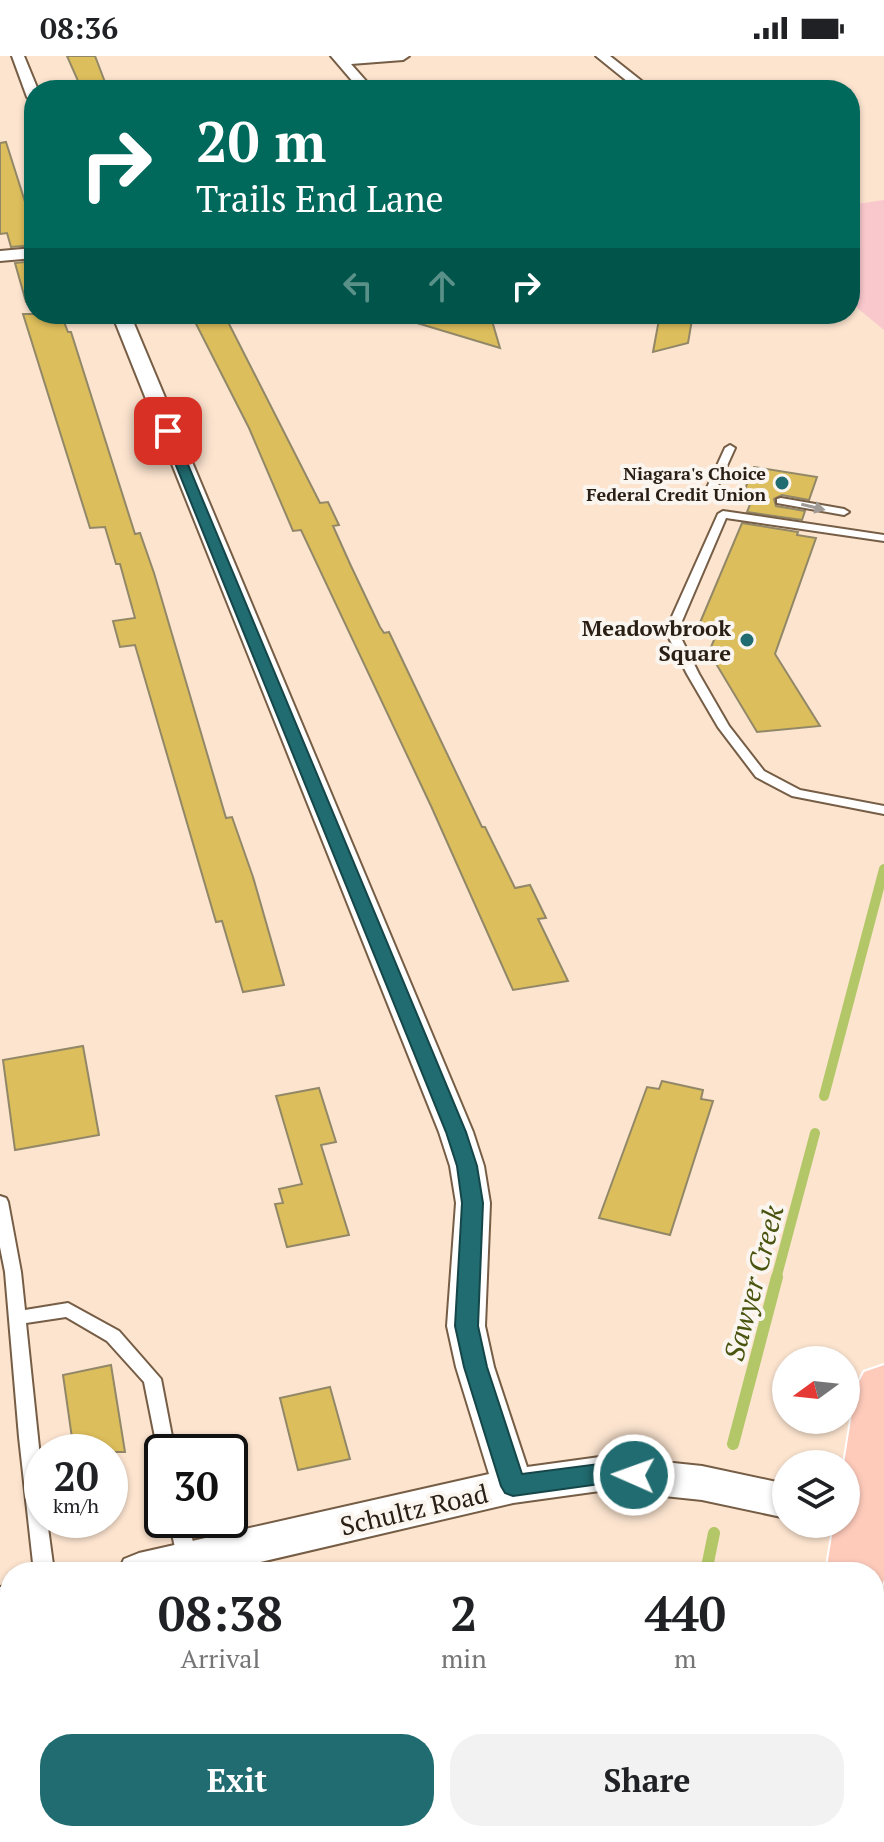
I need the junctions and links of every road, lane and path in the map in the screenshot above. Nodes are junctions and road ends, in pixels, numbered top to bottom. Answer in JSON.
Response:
{"nodes":[{"id":1,"x":18,"y":56,"type":"edge"},
{"id":2,"x":403,"y":56,"type":"edge"},
{"id":3,"x":602,"y":56,"type":"edge"},
{"id":4,"x":339,"y":58,"type":"edge"},
{"id":5,"x":27,"y":80,"type":"edge"},
{"id":6,"x":358,"y":80,"type":"edge"},
{"id":7,"x":633,"y":80,"type":"edge"},
{"id":8,"x":24,"y":254,"type":"edge"},
{"id":9,"x":0,"y":256,"type":"edge"},
{"id":10,"x":125,"y":324,"type":"edge"},
{"id":11,"x":730,"y":448,"type":"dead end"},
{"id":12,"x":761,"y":498,"type":"dead end"},
{"id":13,"x":781,"y":501,"type":"dead end"},
{"id":14,"x":844,"y":512,"type":"dead end"},
{"id":15,"x":884,"y":538,"type":"edge"},
{"id":16,"x":884,"y":810,"type":"edge"},
{"id":17,"x":0,"y":1202,"type":"edge"},
{"id":18,"x":18,"y":1318,"type":"junction"},
{"id":19,"x":884,"y":1388,"type":"edge"},
{"id":20,"x":163,"y":1434,"type":"edge"},
{"id":21,"x":513,"y":1486,"type":"junction"},
{"id":22,"x":772,"y":1498,"type":"edge"},
{"id":23,"x":860,"y":1509,"type":"edge"},
{"id":24,"x":182,"y":1538,"type":"edge"},
{"id":25,"x":186,"y":1560,"type":"junction"},
{"id":26,"x":43,"y":1562,"type":"edge"},
{"id":27,"x":178,"y":1562,"type":"edge"}],
"edges":[{"from":1,"to":5,"type":"street"},
{"from":2,"to":4,"type":"street"},
{"from":3,"to":7,"type":"street"},
{"from":4,"to":6,"type":"street"},
{"from":8,"to":9,"type":"street"},
{"from":10,"to":21,"type":"street"},
{"from":11,"to":12,"type":"lane"},
{"from":13,"to":14,"type":"lane","one_way":true},
{"from":15,"to":16,"type":"lane"},
{"from":17,"to":18,"type":"lane"},
{"from":18,"to":20,"type":"lane"},
{"from":18,"to":26,"type":"lane"},
{"from":19,"to":23,"type":"main road"},
{"from":21,"to":22,"type":"street","name":"Schultz Road"},
{"from":21,"to":25,"type":"street","name":"Schultz Road"},
{"from":24,"to":25,"type":"lane"},
{"from":25,"to":27,"type":"street","name":"Schultz Road"}]}
